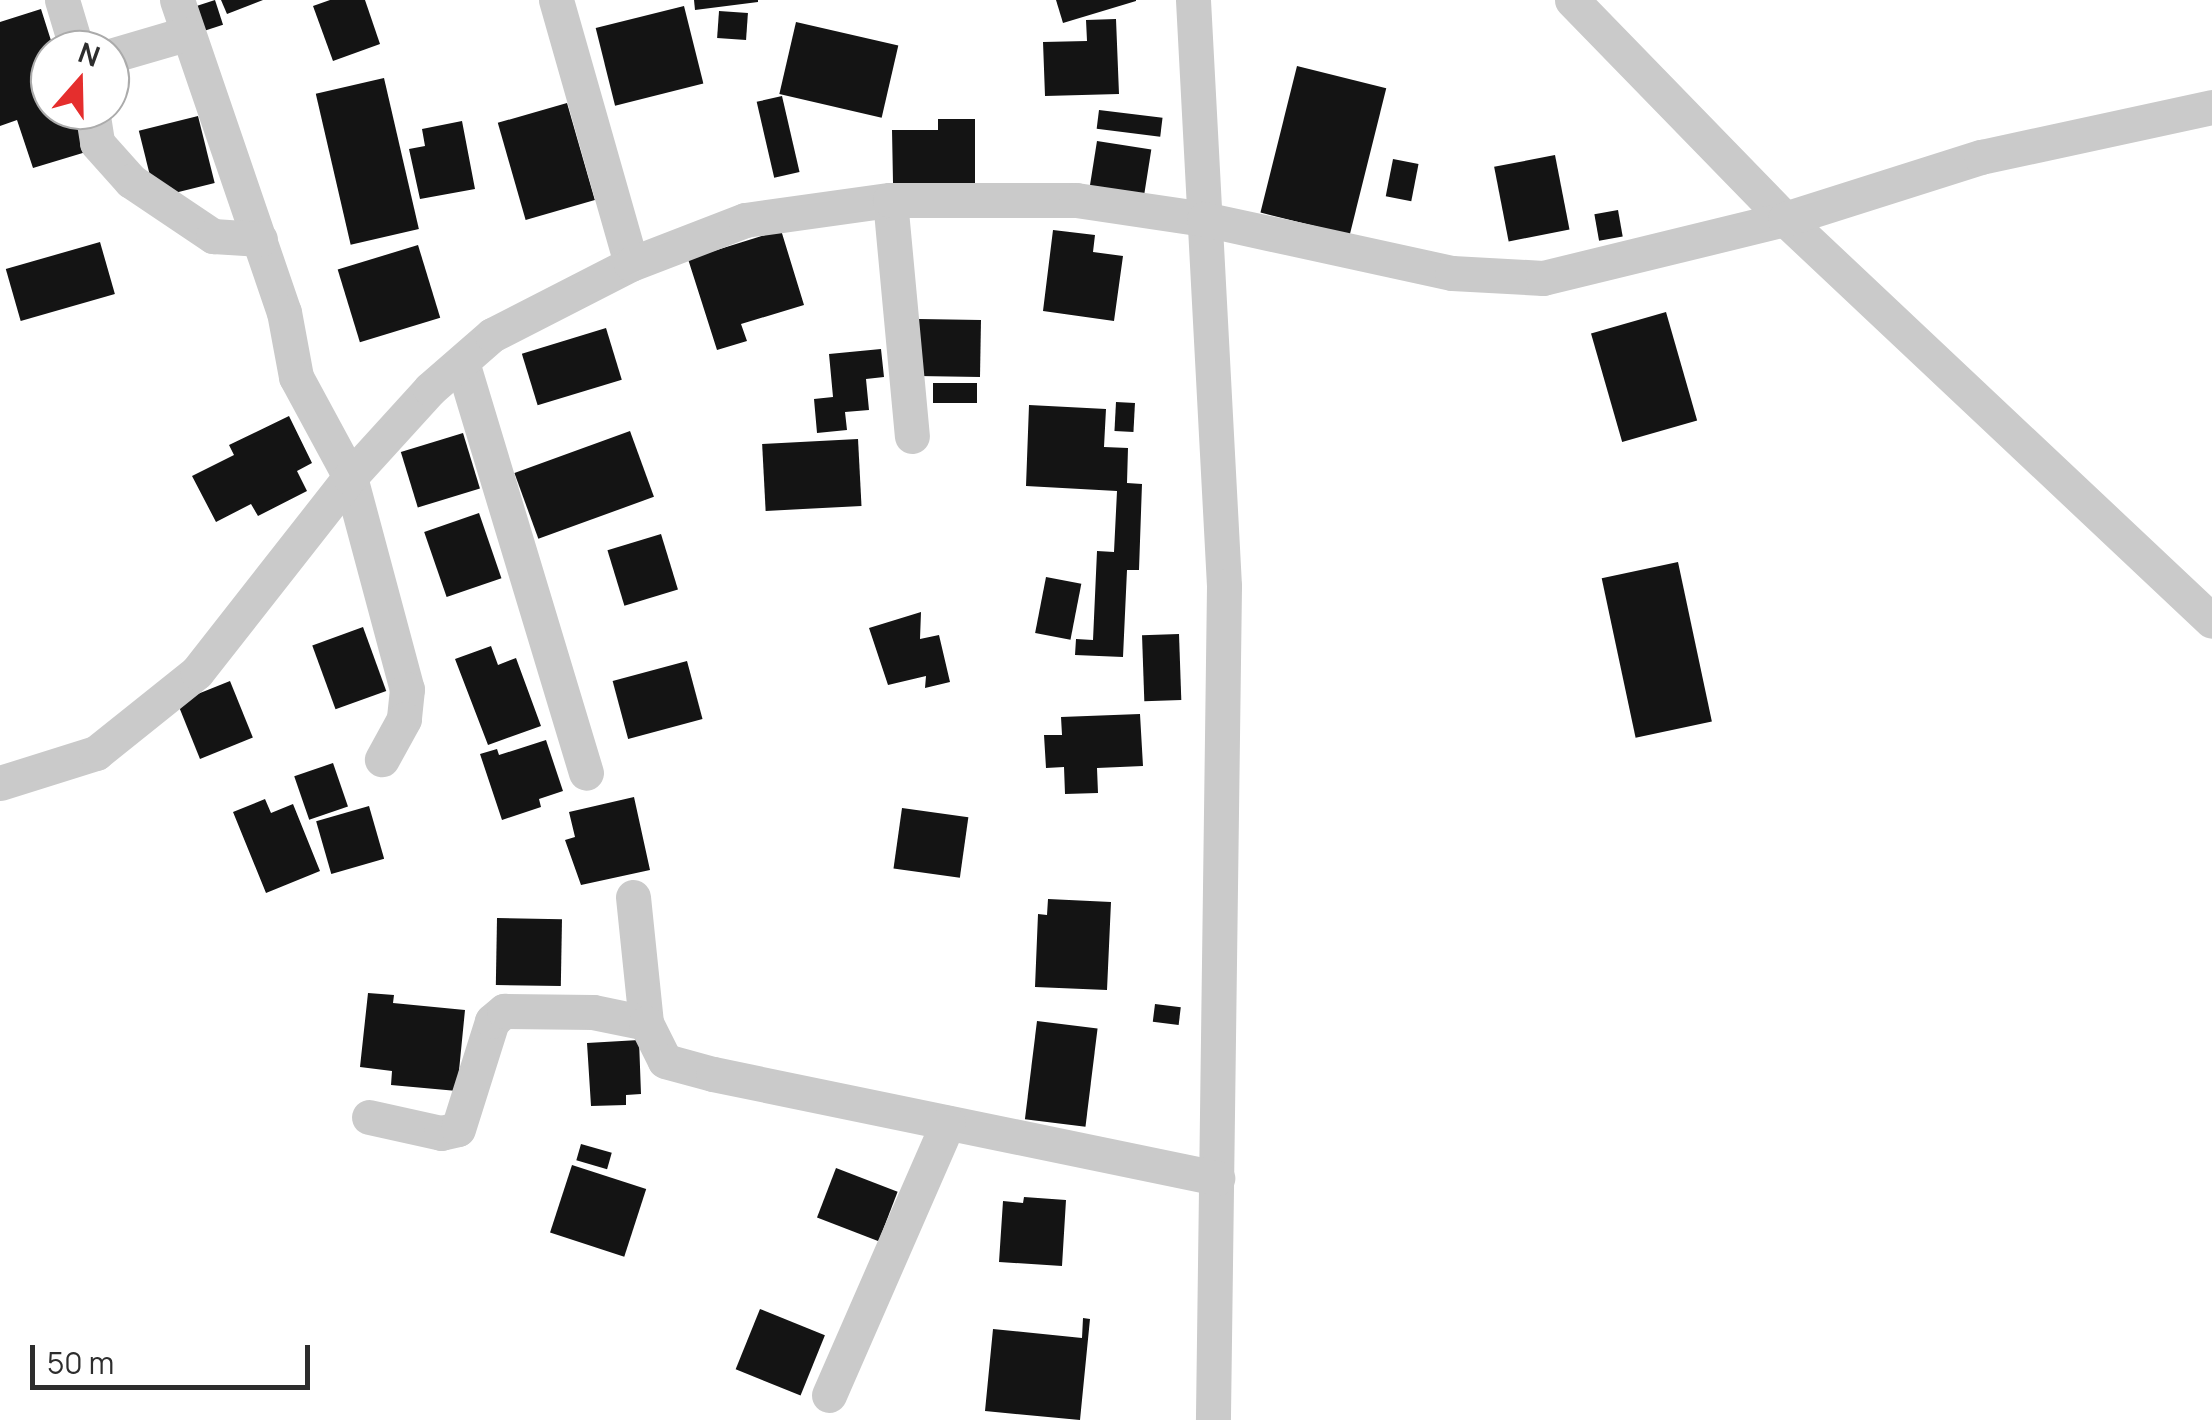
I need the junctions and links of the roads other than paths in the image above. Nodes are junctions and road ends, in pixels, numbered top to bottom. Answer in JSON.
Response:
{"nodes":[{"id":1,"x":62,"y":0,"type":"edge"},
{"id":2,"x":556,"y":0,"type":"edge"},
{"id":3,"x":1192,"y":0,"type":"edge"},
{"id":4,"x":1572,"y":0,"type":"edge"},
{"id":5,"x":181,"y":17,"type":"edge"},
{"id":6,"x":70,"y":30,"type":"edge"},
{"id":7,"x":130,"y":45,"type":"edge"},
{"id":8,"x":2212,"y":107,"type":"edge"},
{"id":9,"x":95,"y":130,"type":"edge"},
{"id":10,"x":890,"y":200,"type":"junction"},
{"id":11,"x":1204,"y":219,"type":"junction"},
{"id":12,"x":1785,"y":219,"type":"junction"},
{"id":13,"x":260,"y":240,"type":"junction"},
{"id":14,"x":631,"y":264,"type":"junction"},
{"id":15,"x":462,"y":362,"type":"junction"},
{"id":16,"x":912,"y":436,"type":"dead end"},
{"id":17,"x":350,"y":478,"type":"junction"},
{"id":18,"x":2212,"y":621,"type":"edge"},
{"id":19,"x":382,"y":758,"type":"dead end"},
{"id":20,"x":586,"y":773,"type":"dead end"},
{"id":21,"x":0,"y":783,"type":"edge"},
{"id":22,"x":633,"y":896,"type":"dead end"},
{"id":23,"x":646,"y":1022,"type":"junction"},
{"id":24,"x":369,"y":1117,"type":"dead end"},
{"id":25,"x":948,"y":1123,"type":"junction"},
{"id":26,"x":1217,"y":1178,"type":"junction"},
{"id":27,"x":829,"y":1395,"type":"dead end"},
{"id":28,"x":1214,"y":1420,"type":"edge"}],
"edges":[{"from":1,"to":6,"type":"street"},
{"from":2,"to":14,"type":"street"},
{"from":3,"to":11,"type":"street"},
{"from":4,"to":12,"type":"street"},
{"from":5,"to":7,"type":"street"},
{"from":5,"to":13,"type":"street"},
{"from":8,"to":12,"type":"street"},
{"from":9,"to":13,"type":"street"},
{"from":10,"to":11,"type":"street"},
{"from":10,"to":14,"type":"street"},
{"from":10,"to":16,"type":"street"},
{"from":11,"to":12,"type":"street"},
{"from":11,"to":26,"type":"street"},
{"from":12,"to":18,"type":"street"},
{"from":13,"to":17,"type":"street"},
{"from":14,"to":15,"type":"street"},
{"from":15,"to":17,"type":"street"},
{"from":15,"to":20,"type":"street"},
{"from":17,"to":19,"type":"street"},
{"from":17,"to":21,"type":"street"},
{"from":22,"to":23,"type":"street"},
{"from":23,"to":24,"type":"street"},
{"from":23,"to":25,"type":"street"},
{"from":25,"to":26,"type":"street"},
{"from":25,"to":27,"type":"street"},
{"from":26,"to":28,"type":"street"}]}
